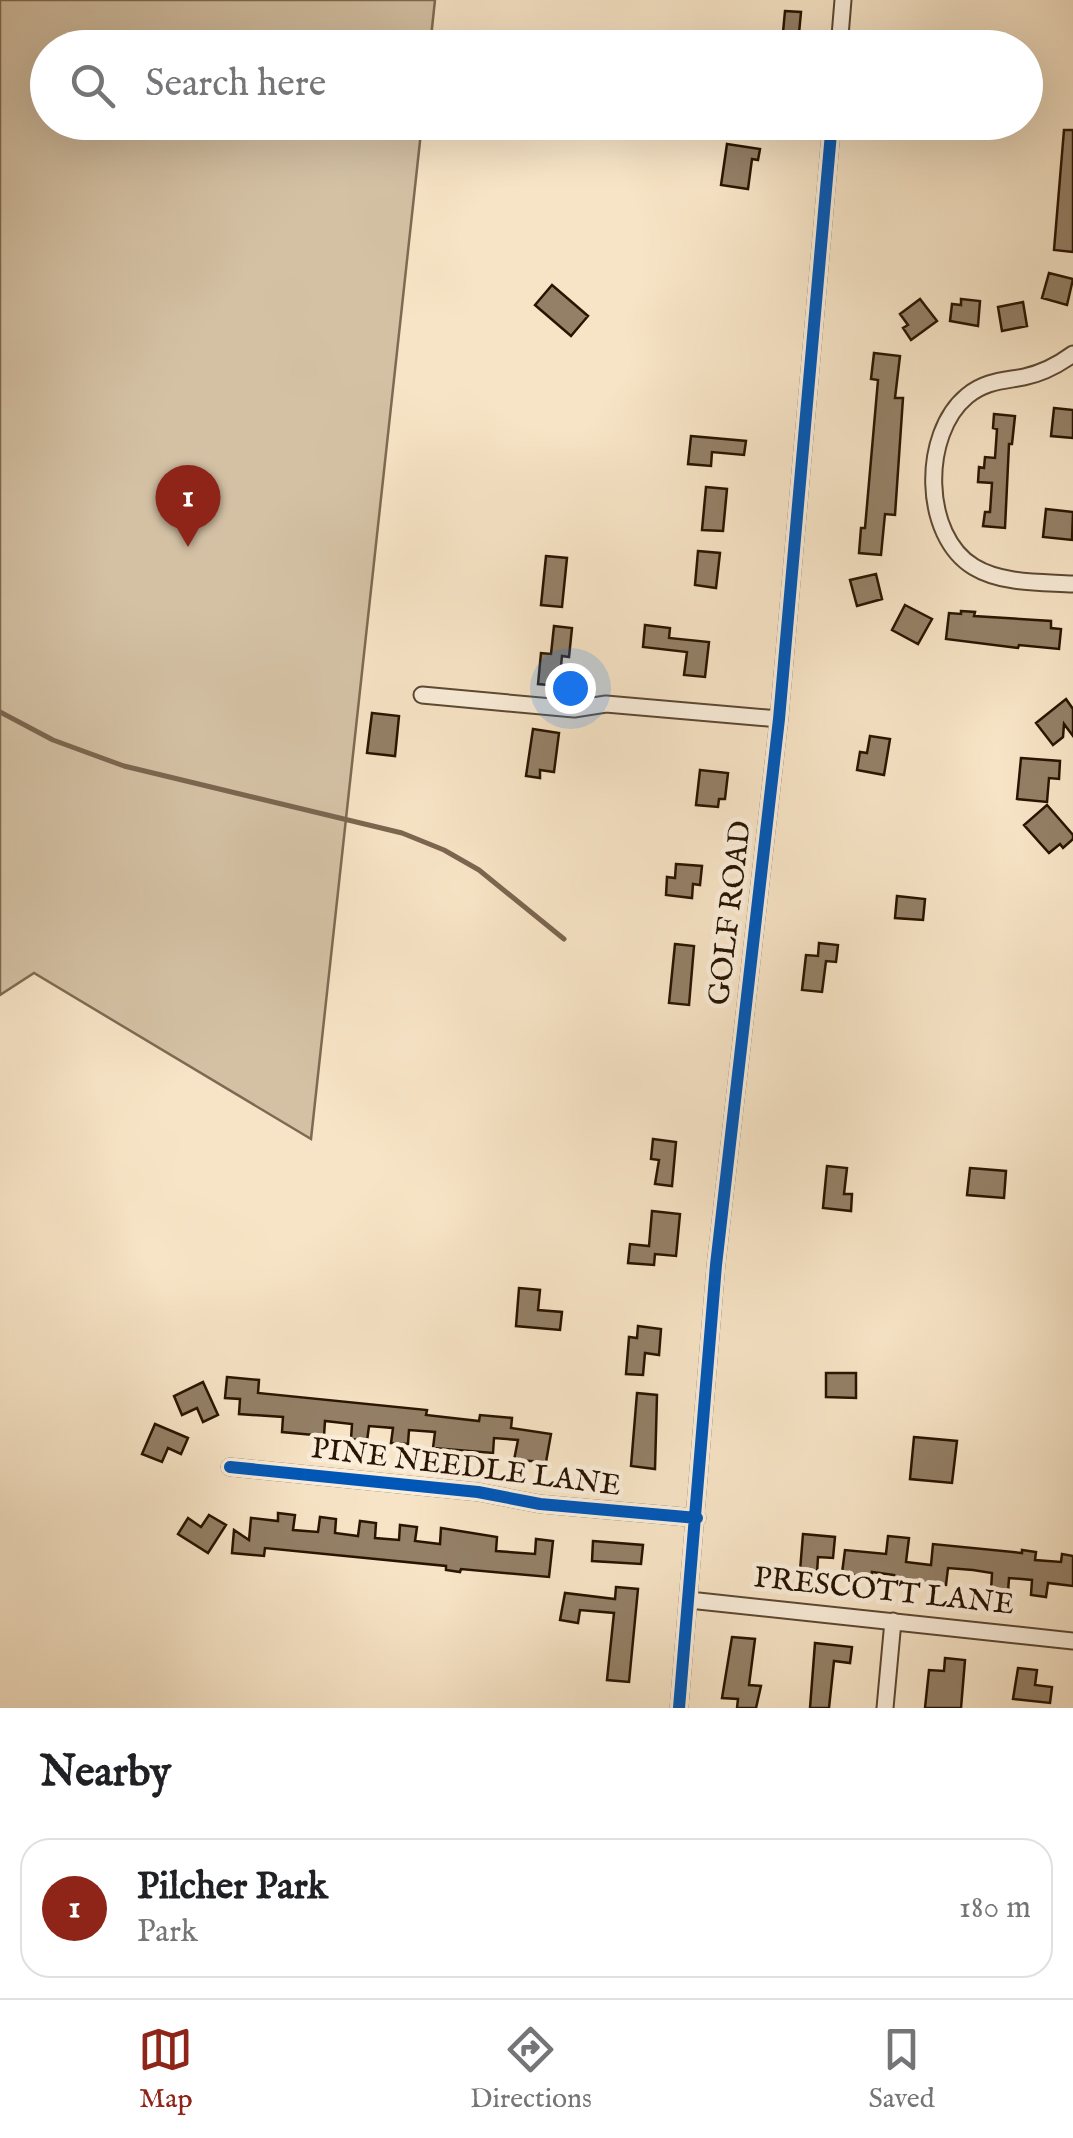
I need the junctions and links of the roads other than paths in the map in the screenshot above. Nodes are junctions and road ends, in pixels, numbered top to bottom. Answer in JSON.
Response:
{"nodes":[{"id":1,"x":843,"y":0,"type":"edge"},
{"id":2,"x":840,"y":30,"type":"edge"},
{"id":3,"x":830,"y":140,"type":"edge"},
{"id":4,"x":1073,"y":354,"type":"edge"},
{"id":5,"x":1073,"y":584,"type":"edge"},
{"id":6,"x":422,"y":695,"type":"dead end"},
{"id":7,"x":779,"y":719,"type":"junction"},
{"id":8,"x":230,"y":1467,"type":"dead end"},
{"id":9,"x":697,"y":1518,"type":"junction"},
{"id":10,"x":689,"y":1600,"type":"junction"},
{"id":11,"x":893,"y":1621,"type":"junction"},
{"id":12,"x":1073,"y":1641,"type":"edge"},
{"id":13,"x":679,"y":1708,"type":"edge"},
{"id":14,"x":885,"y":1708,"type":"edge"}],
"edges":[{"from":1,"to":2,"type":"street"},
{"from":3,"to":7,"type":"street","name":"GOLF ROAD"},
{"from":4,"to":5,"type":"street"},
{"from":6,"to":7,"type":"street"},
{"from":7,"to":9,"type":"street","name":"GOLF ROAD"},
{"from":8,"to":9,"type":"street","name":"PINE NEEDLE LANE"},
{"from":9,"to":10,"type":"street","name":"GOLF ROAD"},
{"from":10,"to":11,"type":"street","name":"PRESCOTT LANE"},
{"from":10,"to":13,"type":"street","name":"GOLF ROAD"},
{"from":11,"to":12,"type":"street","name":"PRESCOTT LANE"},
{"from":11,"to":14,"type":"street"}]}
